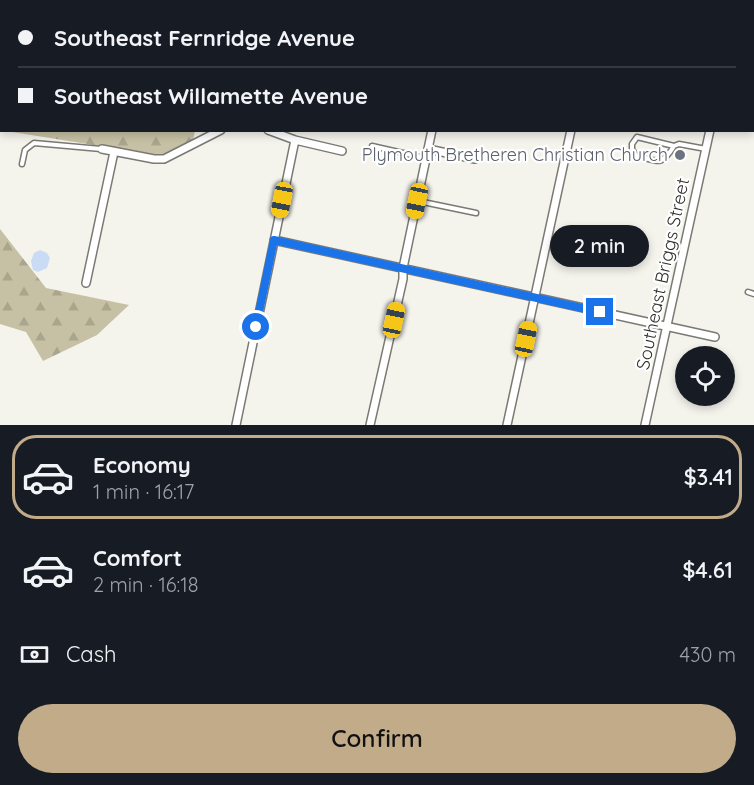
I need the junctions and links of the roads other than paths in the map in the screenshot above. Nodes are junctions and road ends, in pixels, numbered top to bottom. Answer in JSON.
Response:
{"nodes":[{"id":1,"x":217,"y":132,"type":"edge"},
{"id":2,"x":273,"y":132,"type":"edge"},
{"id":3,"x":432,"y":132,"type":"edge"},
{"id":4,"x":571,"y":132,"type":"edge"},
{"id":5,"x":710,"y":132,"type":"edge"},
{"id":6,"x":295,"y":140,"type":"junction"},
{"id":7,"x":372,"y":146,"type":"dead end"},
{"id":8,"x":674,"y":146,"type":"junction"},
{"id":9,"x":102,"y":149,"type":"joint"},
{"id":10,"x":428,"y":149,"type":"junction"},
{"id":11,"x":706,"y":149,"type":"junction"},
{"id":12,"x":342,"y":151,"type":"dead end"},
{"id":13,"x":114,"y":152,"type":"junction"},
{"id":14,"x":426,"y":158,"type":"junction"},
{"id":15,"x":475,"y":159,"type":"dead end"},
{"id":16,"x":22,"y":164,"type":"dead end"},
{"id":17,"x":417,"y":201,"type":"junction"},
{"id":18,"x":476,"y":213,"type":"dead end"},
{"id":19,"x":274,"y":240,"type":"junction"},
{"id":20,"x":403,"y":268,"type":"junction"},
{"id":21,"x":86,"y":283,"type":"dead end"},
{"id":22,"x":748,"y":292,"type":"dead end"},
{"id":23,"x":754,"y":294,"type":"edge"},
{"id":24,"x":534,"y":297,"type":"junction"},
{"id":25,"x":666,"y":327,"type":"junction"},
{"id":26,"x":715,"y":337,"type":"dead end"},
{"id":27,"x":237,"y":425,"type":"edge"},
{"id":28,"x":370,"y":425,"type":"edge"},
{"id":29,"x":507,"y":425,"type":"edge"},
{"id":30,"x":645,"y":425,"type":"edge"}],
"edges":[{"from":1,"to":13,"type":"street"},
{"from":2,"to":6,"type":"street"},
{"from":3,"to":10,"type":"street"},
{"from":4,"to":24,"type":"street"},
{"from":5,"to":11,"type":"street","name":"Southeast Briggs Street"},
{"from":6,"to":12,"type":"street"},
{"from":6,"to":19,"type":"street"},
{"from":7,"to":14,"type":"lane"},
{"from":8,"to":8,"type":"lane"},
{"from":8,"to":11,"type":"lane"},
{"from":9,"to":13,"type":"street"},
{"from":9,"to":16,"type":"lane"},
{"from":10,"to":14,"type":"street"},
{"from":10,"to":15,"type":"street"},
{"from":11,"to":25,"type":"street","name":"Southeast Briggs Street"},
{"from":13,"to":21,"type":"street"},
{"from":14,"to":17,"type":"street"},
{"from":17,"to":18,"type":"lane"},
{"from":17,"to":20,"type":"street"},
{"from":19,"to":20,"type":"street"},
{"from":19,"to":27,"type":"street"},
{"from":20,"to":24,"type":"street"},
{"from":20,"to":28,"type":"street"},
{"from":22,"to":23,"type":"lane"},
{"from":24,"to":25,"type":"street"},
{"from":24,"to":29,"type":"street"},
{"from":25,"to":26,"type":"street"},
{"from":25,"to":30,"type":"street","name":"Southeast Briggs Street"}]}
